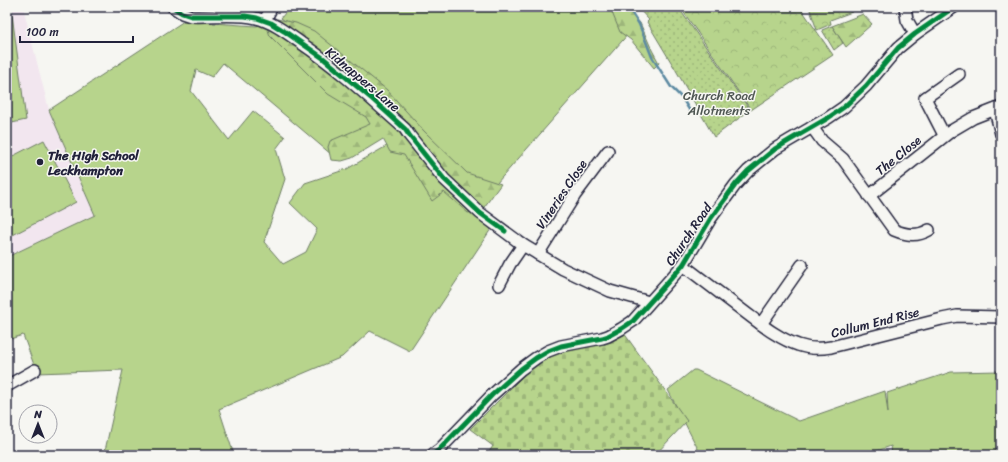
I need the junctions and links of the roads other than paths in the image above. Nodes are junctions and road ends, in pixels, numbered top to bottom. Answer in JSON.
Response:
{"nodes":[{"id":1,"x":173,"y":7,"type":"edge"},
{"id":2,"x":272,"y":7,"type":"edge"},
{"id":3,"x":905,"y":7,"type":"edge"},
{"id":4,"x":954,"y":7,"type":"edge"},
{"id":5,"x":265,"y":20,"type":"junction"},
{"id":6,"x":915,"y":34,"type":"junction"},
{"id":7,"x":959,"y":74,"type":"dead end"},
{"id":8,"x":998,"y":109,"type":"edge"},
{"id":9,"x":812,"y":127,"type":"junction"},
{"id":10,"x":1001,"y":134,"type":"edge"},
{"id":11,"x":944,"y":136,"type":"junction"},
{"id":12,"x":608,"y":151,"type":"dead end"},
{"id":13,"x":869,"y":196,"type":"junction"},
{"id":14,"x":929,"y":230,"type":"dead end"},
{"id":15,"x":523,"y":245,"type":"junction"},
{"id":16,"x":538,"y":254,"type":"junction"},
{"id":17,"x":683,"y":265,"type":"junction"},
{"id":18,"x":802,"y":265,"type":"dead end"},
{"id":19,"x":499,"y":285,"type":"dead end"},
{"id":20,"x":649,"y":302,"type":"junction"},
{"id":21,"x":1001,"y":317,"type":"edge"},
{"id":22,"x":761,"y":324,"type":"junction"},
{"id":23,"x":35,"y":370,"type":"dead end"},
{"id":24,"x":7,"y":386,"type":"edge"},
{"id":25,"x":432,"y":455,"type":"edge"}],
"edges":[{"from":1,"to":5,"type":"street","name":"Kidnappers Lane"},
{"from":2,"to":5,"type":"street"},
{"from":3,"to":6,"type":"street"},
{"from":4,"to":6,"type":"street","name":"Church Road"},
{"from":5,"to":15,"type":"street","name":"Kidnappers Lane"},
{"from":6,"to":9,"type":"street","name":"Church Road"},
{"from":7,"to":11,"type":"street"},
{"from":8,"to":10,"type":"street"},
{"from":8,"to":11,"type":"street","name":"The Close"},
{"from":9,"to":13,"type":"street","name":"The Close"},
{"from":9,"to":17,"type":"street","name":"Church Road"},
{"from":11,"to":13,"type":"street","name":"The Close"},
{"from":12,"to":16,"type":"street","name":"Vineries Close"},
{"from":13,"to":14,"type":"street","name":"The Close"},
{"from":15,"to":16,"type":"street","name":"Kidnappers Lane"},
{"from":15,"to":19,"type":"street"},
{"from":16,"to":20,"type":"street","name":"Kidnappers Lane"},
{"from":17,"to":20,"type":"street","name":"Church Road"},
{"from":17,"to":22,"type":"street","name":"Collum End Rise"},
{"from":18,"to":22,"type":"street"},
{"from":20,"to":25,"type":"street","name":"Church Road"},
{"from":21,"to":22,"type":"street","name":"Collum End Rise"},
{"from":23,"to":24,"type":"street"}]}
